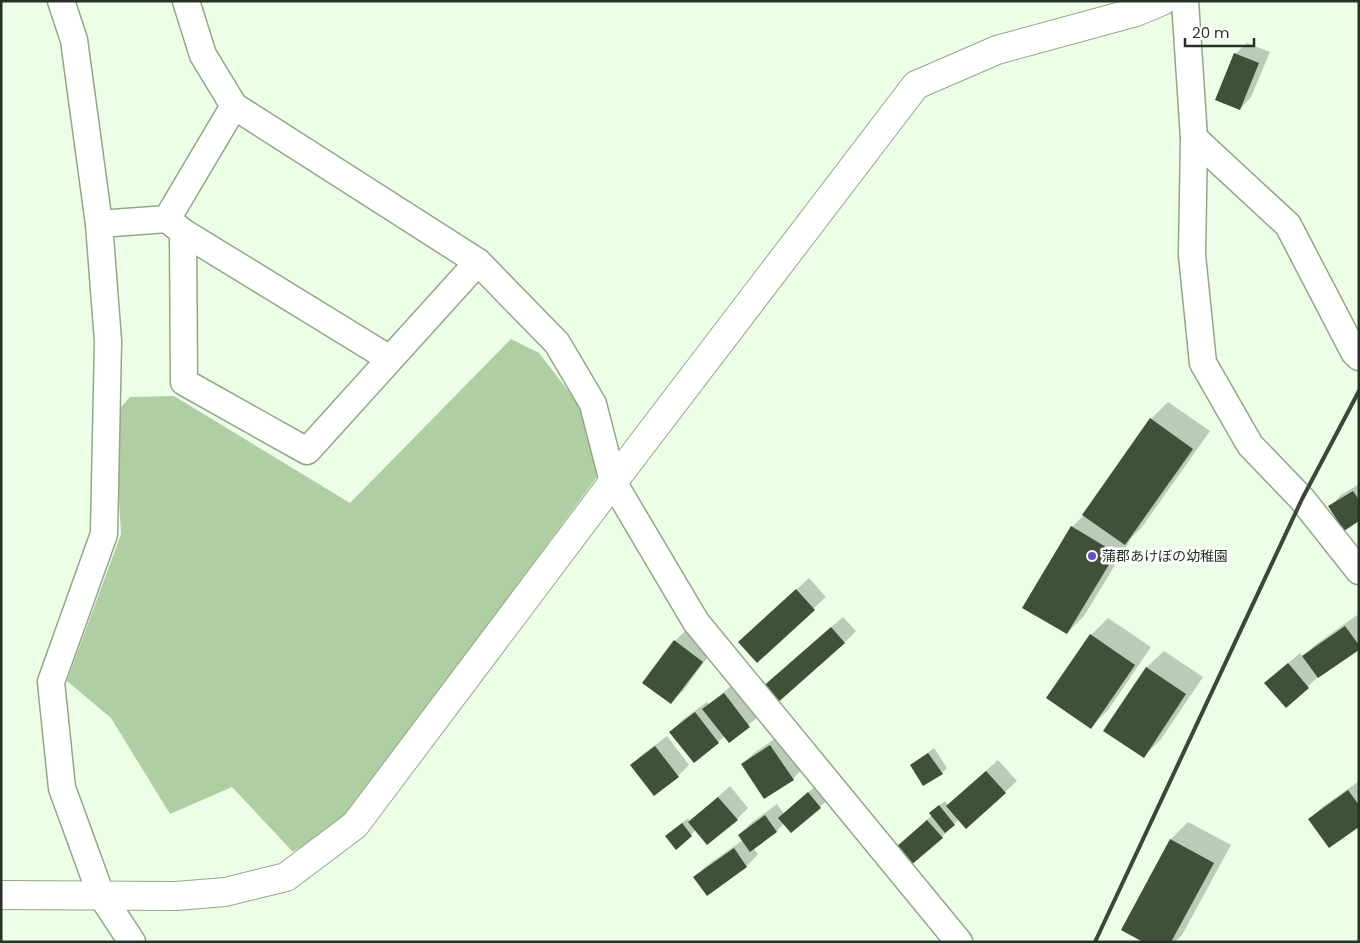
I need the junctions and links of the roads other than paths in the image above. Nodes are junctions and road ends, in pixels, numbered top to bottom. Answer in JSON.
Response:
{"nodes":[{"id":1,"x":60,"y":1,"type":"edge"},
{"id":2,"x":186,"y":1,"type":"edge"},
{"id":3,"x":1162,"y":1,"type":"edge"},
{"id":4,"x":1185,"y":1,"type":"edge"},
{"id":5,"x":234,"y":106,"type":"junction"},
{"id":6,"x":1194,"y":138,"type":"junction"},
{"id":7,"x":99,"y":224,"type":"junction"},
{"id":8,"x":175,"y":226,"type":"junction"},
{"id":9,"x":478,"y":262,"type":"junction"},
{"id":10,"x":1359,"y":357,"type":"edge"},
{"id":11,"x":390,"y":359,"type":"junction"},
{"id":12,"x":613,"y":482,"type":"junction"},
{"id":13,"x":1359,"y":571,"type":"edge"},
{"id":14,"x":1,"y":895,"type":"edge"},
{"id":15,"x":101,"y":895,"type":"junction"},
{"id":16,"x":132,"y":942,"type":"edge"},
{"id":17,"x":959,"y":942,"type":"edge"}],
"edges":[{"from":1,"to":7,"type":"street"},
{"from":2,"to":5,"type":"street"},
{"from":3,"to":12,"type":"street"},
{"from":4,"to":6,"type":"street"},
{"from":5,"to":8,"type":"street"},
{"from":5,"to":9,"type":"street"},
{"from":6,"to":10,"type":"street"},
{"from":6,"to":13,"type":"street"},
{"from":7,"to":8,"type":"street"},
{"from":7,"to":15,"type":"street"},
{"from":8,"to":11,"type":"street"},
{"from":8,"to":11,"type":"street"},
{"from":9,"to":11,"type":"street"},
{"from":9,"to":12,"type":"street"},
{"from":12,"to":15,"type":"street"},
{"from":12,"to":17,"type":"street"},
{"from":14,"to":15,"type":"street"},
{"from":15,"to":16,"type":"street"}]}
